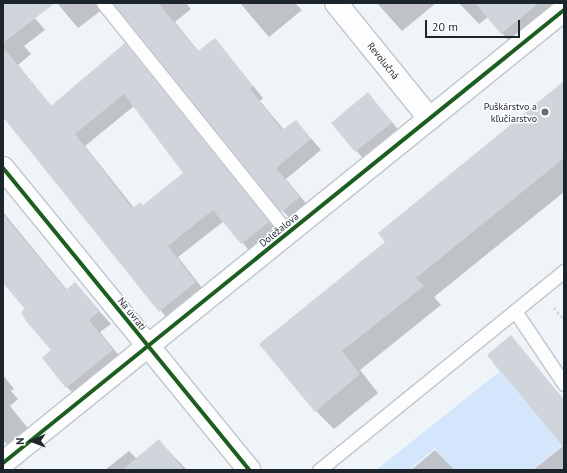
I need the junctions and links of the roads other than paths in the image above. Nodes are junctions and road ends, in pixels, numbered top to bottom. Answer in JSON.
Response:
{"nodes":[{"id":1,"x":103,"y":3,"type":"edge"},
{"id":2,"x":336,"y":3,"type":"edge"},
{"id":3,"x":564,"y":10,"type":"edge"},
{"id":4,"x":430,"y":119,"type":"junction"},
{"id":5,"x":3,"y":168,"type":"edge"},
{"id":6,"x":288,"y":233,"type":"junction"},
{"id":7,"x":564,"y":271,"type":"edge"},
{"id":8,"x":515,"y":311,"type":"junction"},
{"id":9,"x":148,"y":346,"type":"junction"},
{"id":10,"x":564,"y":384,"type":"edge"},
{"id":11,"x":3,"y":463,"type":"edge"},
{"id":12,"x":249,"y":470,"type":"edge"},
{"id":13,"x":319,"y":470,"type":"edge"}],
"edges":[{"from":1,"to":6,"type":"lane"},
{"from":2,"to":4,"type":"street","name":"Revolučná"},
{"from":3,"to":4,"type":"street","name":"Doležalova"},
{"from":4,"to":6,"type":"street","name":"Doležalova"},
{"from":5,"to":9,"type":"street","name":"Na úvrati"},
{"from":6,"to":9,"type":"street","name":"Doležalova"},
{"from":7,"to":8,"type":"lane"},
{"from":8,"to":10,"type":"lane"},
{"from":8,"to":13,"type":"lane"},
{"from":9,"to":11,"type":"street","name":"Doležalova"},
{"from":9,"to":12,"type":"street","name":"Na úvrati"}]}
